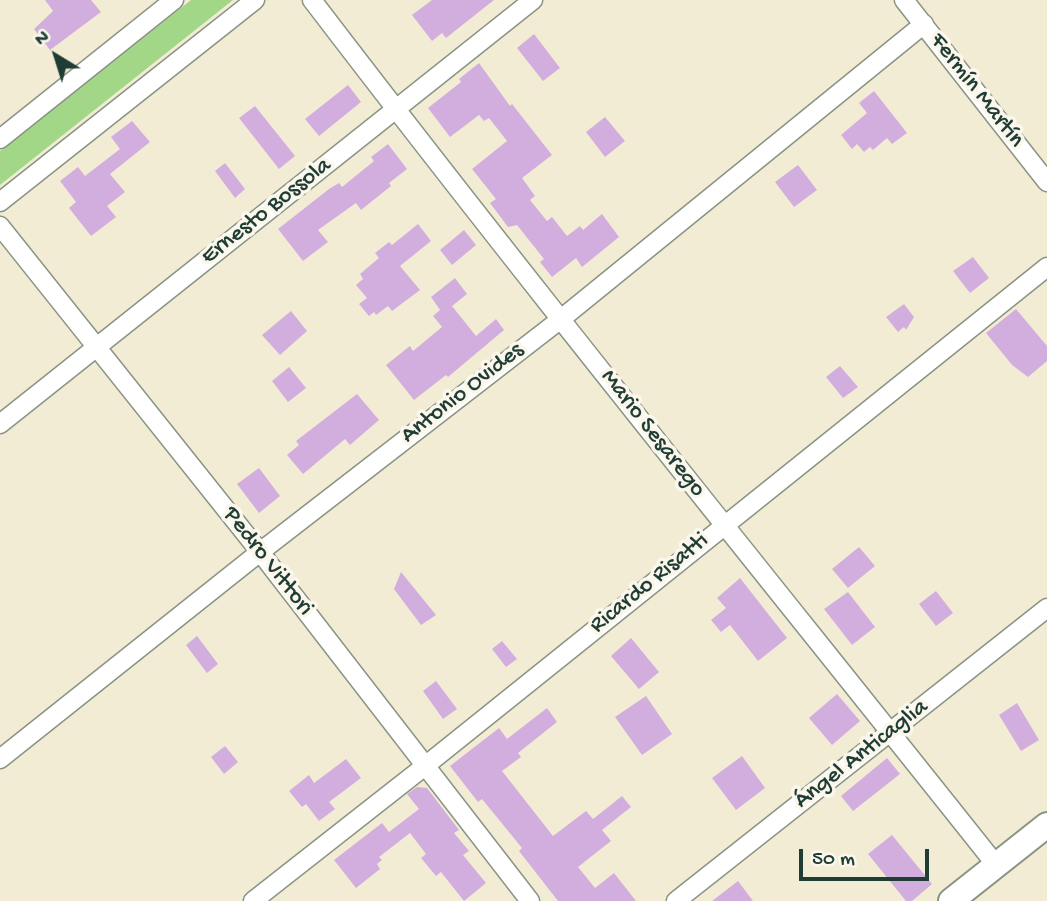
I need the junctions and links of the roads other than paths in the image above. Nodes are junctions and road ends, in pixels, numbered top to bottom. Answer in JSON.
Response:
{"nodes":[{"id":1,"x":174,"y":0,"type":"edge"},
{"id":2,"x":255,"y":0,"type":"edge"},
{"id":3,"x":312,"y":0,"type":"edge"},
{"id":4,"x":533,"y":0,"type":"edge"},
{"id":5,"x":904,"y":0,"type":"edge"},
{"id":6,"x":924,"y":24,"type":"junction"},
{"id":7,"x":396,"y":110,"type":"junction"},
{"id":8,"x":0,"y":139,"type":"edge"},
{"id":9,"x":1047,"y":182,"type":"edge"},
{"id":10,"x":0,"y":202,"type":"edge"},
{"id":11,"x":0,"y":226,"type":"edge"},
{"id":12,"x":1047,"y":267,"type":"edge"},
{"id":13,"x":561,"y":319,"type":"junction"},
{"id":14,"x":96,"y":348,"type":"junction"},
{"id":15,"x":0,"y":424,"type":"edge"},
{"id":16,"x":723,"y":525,"type":"junction"},
{"id":17,"x":260,"y":552,"type":"junction"},
{"id":18,"x":1047,"y":608,"type":"edge"},
{"id":19,"x":890,"y":732,"type":"junction"},
{"id":20,"x":0,"y":759,"type":"edge"},
{"id":21,"x":425,"y":766,"type":"junction"},
{"id":22,"x":1047,"y":825,"type":"edge"},
{"id":23,"x":996,"y":865,"type":"junction"},
{"id":24,"x":253,"y":901,"type":"edge"},
{"id":25,"x":530,"y":901,"type":"edge"},
{"id":26,"x":676,"y":901,"type":"edge"},
{"id":27,"x":951,"y":901,"type":"edge"}],
"edges":[{"from":1,"to":8,"type":"street"},
{"from":2,"to":10,"type":"street"},
{"from":3,"to":7,"type":"street","name":"Mario Sesarego"},
{"from":4,"to":7,"type":"street","name":"Ernesto Bossola"},
{"from":5,"to":6,"type":"street","name":"Fermín Martín"},
{"from":6,"to":9,"type":"street","name":"Fermín Martín"},
{"from":6,"to":13,"type":"street","name":"Antonio Ovides"},
{"from":7,"to":13,"type":"street","name":"Mario Sesarego"},
{"from":7,"to":14,"type":"street","name":"Ernesto Bossola"},
{"from":11,"to":14,"type":"street","name":"Pedro Vittori"},
{"from":12,"to":16,"type":"street","name":"Ricardo Risatti"},
{"from":13,"to":16,"type":"street","name":"Mario Sesarego"},
{"from":13,"to":17,"type":"street","name":"Antonio Ovides"},
{"from":14,"to":15,"type":"street","name":"Ernesto Bossola"},
{"from":14,"to":17,"type":"street","name":"Pedro Vittori"},
{"from":16,"to":19,"type":"street","name":"Mario Sesarego"},
{"from":16,"to":21,"type":"street","name":"Ricardo Risatti"},
{"from":17,"to":20,"type":"street","name":"Antonio Ovides"},
{"from":17,"to":21,"type":"street","name":"Pedro Vittori"},
{"from":18,"to":19,"type":"street","name":"Ángel Anticaglia"},
{"from":19,"to":23,"type":"street","name":"Mario Sesarego"},
{"from":19,"to":26,"type":"street","name":"Ángel Anticaglia"},
{"from":21,"to":24,"type":"street","name":"Ricardo Risatti"},
{"from":21,"to":25,"type":"street","name":"Pedro Vittori"},
{"from":22,"to":23,"type":"main road"},
{"from":23,"to":27,"type":"main road"}]}
